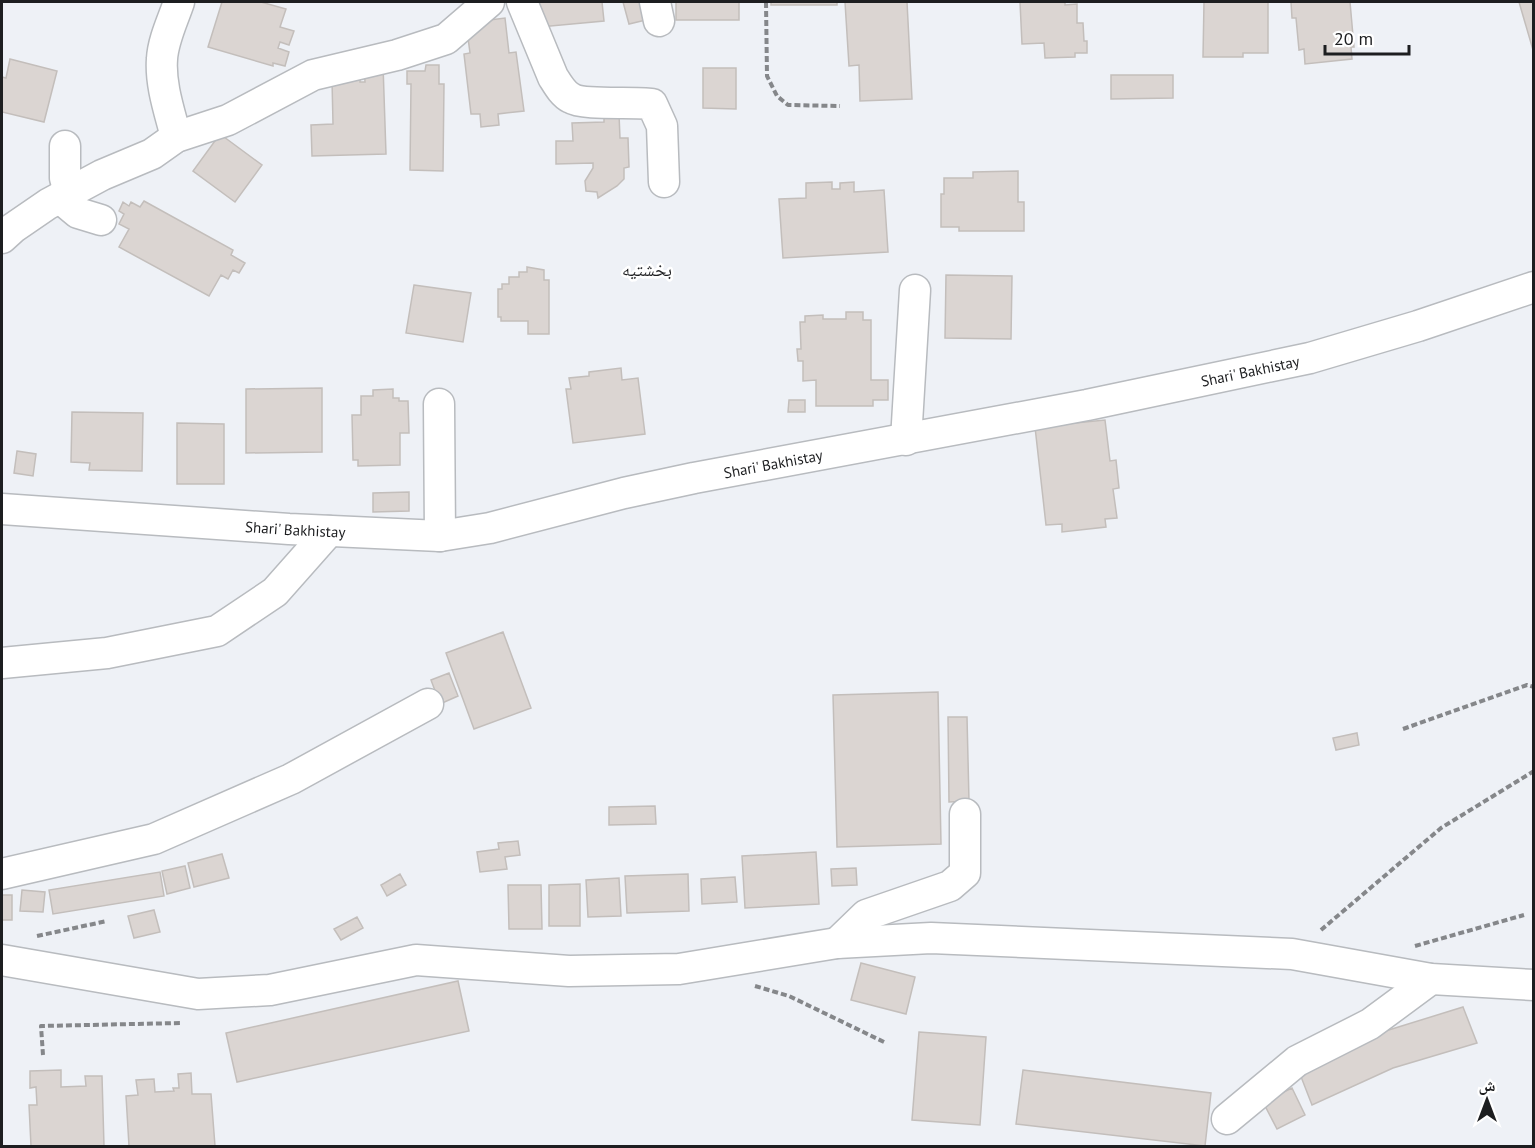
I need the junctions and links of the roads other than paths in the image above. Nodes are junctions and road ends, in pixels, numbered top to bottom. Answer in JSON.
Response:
{"nodes":[{"id":1,"x":179,"y":2,"type":"edge"},
{"id":2,"x":489,"y":2,"type":"edge"},
{"id":3,"x":522,"y":2,"type":"edge"},
{"id":4,"x":176,"y":137,"type":"junction"},
{"id":5,"x":65,"y":146,"type":"dead end"},
{"id":6,"x":664,"y":182,"type":"dead end"},
{"id":7,"x":64,"y":195,"type":"junction"},
{"id":8,"x":100,"y":220,"type":"dead end"},
{"id":9,"x":2,"y":238,"type":"edge"},
{"id":10,"x":1533,"y":287,"type":"edge"},
{"id":11,"x":915,"y":290,"type":"dead end"},
{"id":12,"x":439,"y":404,"type":"dead end"},
{"id":13,"x":906,"y":440,"type":"junction"},
{"id":14,"x":2,"y":509,"type":"edge"},
{"id":15,"x":329,"y":531,"type":"junction"},
{"id":16,"x":440,"y":536,"type":"junction"},
{"id":17,"x":2,"y":663,"type":"edge"},
{"id":18,"x":428,"y":704,"type":"dead end"},
{"id":19,"x":965,"y":814,"type":"dead end"},
{"id":20,"x":2,"y":874,"type":"edge"},
{"id":21,"x":837,"y":943,"type":"junction"},
{"id":22,"x":2,"y":960,"type":"edge"},
{"id":23,"x":1431,"y":979,"type":"junction"},
{"id":24,"x":1533,"y":985,"type":"edge"},
{"id":25,"x":1227,"y":1119,"type":"dead end"}],
"edges":[{"from":1,"to":4,"type":"street"},
{"from":2,"to":4,"type":"street"},
{"from":3,"to":6,"type":"street"},
{"from":4,"to":7,"type":"street"},
{"from":5,"to":7,"type":"street"},
{"from":7,"to":8,"type":"street"},
{"from":7,"to":9,"type":"street"},
{"from":10,"to":13,"type":"street","name":"Shari' Bakhistay"},
{"from":11,"to":13,"type":"street"},
{"from":12,"to":16,"type":"street"},
{"from":13,"to":16,"type":"street","name":"Shari' Bakhistay"},
{"from":14,"to":15,"type":"street","name":"Shari' Bakhistay"},
{"from":15,"to":16,"type":"street","name":"Shari' Bakhistay"},
{"from":15,"to":17,"type":"street"},
{"from":18,"to":20,"type":"street"},
{"from":19,"to":21,"type":"street"},
{"from":21,"to":22,"type":"street"},
{"from":21,"to":23,"type":"street"},
{"from":23,"to":24,"type":"street"},
{"from":23,"to":25,"type":"street"}]}
